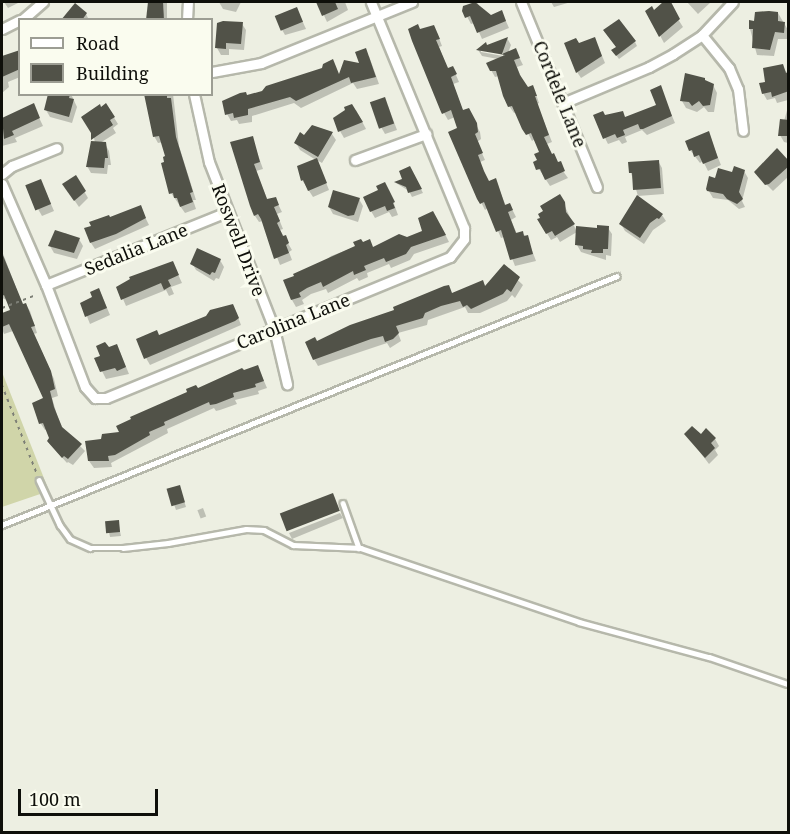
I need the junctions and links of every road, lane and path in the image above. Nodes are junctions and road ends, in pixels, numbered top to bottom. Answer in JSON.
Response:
{"nodes":[{"id":1,"x":43,"y":2,"type":"edge"},
{"id":2,"x":188,"y":2,"type":"edge"},
{"id":3,"x":371,"y":2,"type":"edge"},
{"id":4,"x":412,"y":2,"type":"edge"},
{"id":5,"x":521,"y":2,"type":"edge"},
{"id":6,"x":733,"y":2,"type":"edge"},
{"id":7,"x":376,"y":16,"type":"junction"},
{"id":8,"x":23,"y":18,"type":"edge"},
{"id":9,"x":187,"y":18,"type":"edge"},
{"id":10,"x":18,"y":21,"type":"edge"},
{"id":11,"x":2,"y":29,"type":"edge"},
{"id":12,"x":702,"y":35,"type":"junction"},
{"id":13,"x":213,"y":72,"type":"edge"},
{"id":14,"x":194,"y":96,"type":"edge"},
{"id":15,"x":563,"y":103,"type":"junction"},
{"id":16,"x":743,"y":131,"type":"dead end"},
{"id":17,"x":426,"y":134,"type":"junction"},
{"id":18,"x":57,"y":148,"type":"dead end"},
{"id":19,"x":355,"y":160,"type":"dead end"},
{"id":20,"x":2,"y":174,"type":"edge"},
{"id":21,"x":2,"y":184,"type":"edge"},
{"id":22,"x":597,"y":187,"type":"dead end"},
{"id":23,"x":227,"y":212,"type":"junction"},
{"id":24,"x":617,"y":276,"type":"dead end"},
{"id":25,"x":46,"y":285,"type":"junction"},
{"id":26,"x":36,"y":295,"type":"dead end"},
{"id":27,"x":2,"y":308,"type":"edge"},
{"id":28,"x":274,"y":329,"type":"junction"},
{"id":29,"x":287,"y":384,"type":"dead end"},
{"id":30,"x":2,"y":385,"type":"edge"},
{"id":31,"x":39,"y":480,"type":"joint"},
{"id":32,"x":343,"y":503,"type":"dead end"},
{"id":33,"x":49,"y":505,"type":"junction"},
{"id":34,"x":2,"y":525,"type":"edge"},
{"id":35,"x":359,"y":548,"type":"junction"},
{"id":36,"x":789,"y":684,"type":"edge"}],
"edges":[{"from":1,"to":8,"type":"street"},
{"from":2,"to":9,"type":"street"},
{"from":3,"to":7,"type":"street","name":"Carolina Lane"},
{"from":4,"to":7,"type":"street"},
{"from":5,"to":15,"type":"street","name":"Cordele Lane"},
{"from":6,"to":12,"type":"street"},
{"from":7,"to":13,"type":"street"},
{"from":7,"to":17,"type":"street","name":"Carolina Lane"},
{"from":10,"to":11,"type":"street"},
{"from":12,"to":15,"type":"street"},
{"from":12,"to":16,"type":"street"},
{"from":14,"to":23,"type":"street","name":"Roswell Drive"},
{"from":15,"to":22,"type":"street","name":"Cordele Lane"},
{"from":17,"to":19,"type":"street"},
{"from":17,"to":28,"type":"street","name":"Carolina Lane"},
{"from":18,"to":20,"type":"street"},
{"from":21,"to":25,"type":"street","name":"Carolina Lane"},
{"from":23,"to":25,"type":"street","name":"Sedalia Lane"},
{"from":23,"to":28,"type":"street","name":"Roswell Drive"},
{"from":24,"to":33,"type":"lane"},
{"from":25,"to":28,"type":"street","name":"Carolina Lane"},
{"from":26,"to":27,"type":"path"},
{"from":28,"to":29,"type":"street","name":"Roswell Drive"},
{"from":30,"to":31,"type":"path"},
{"from":31,"to":33,"type":"lane"},
{"from":32,"to":35,"type":"lane"},
{"from":33,"to":34,"type":"lane"},
{"from":33,"to":35,"type":"lane"},
{"from":35,"to":36,"type":"lane"}]}
